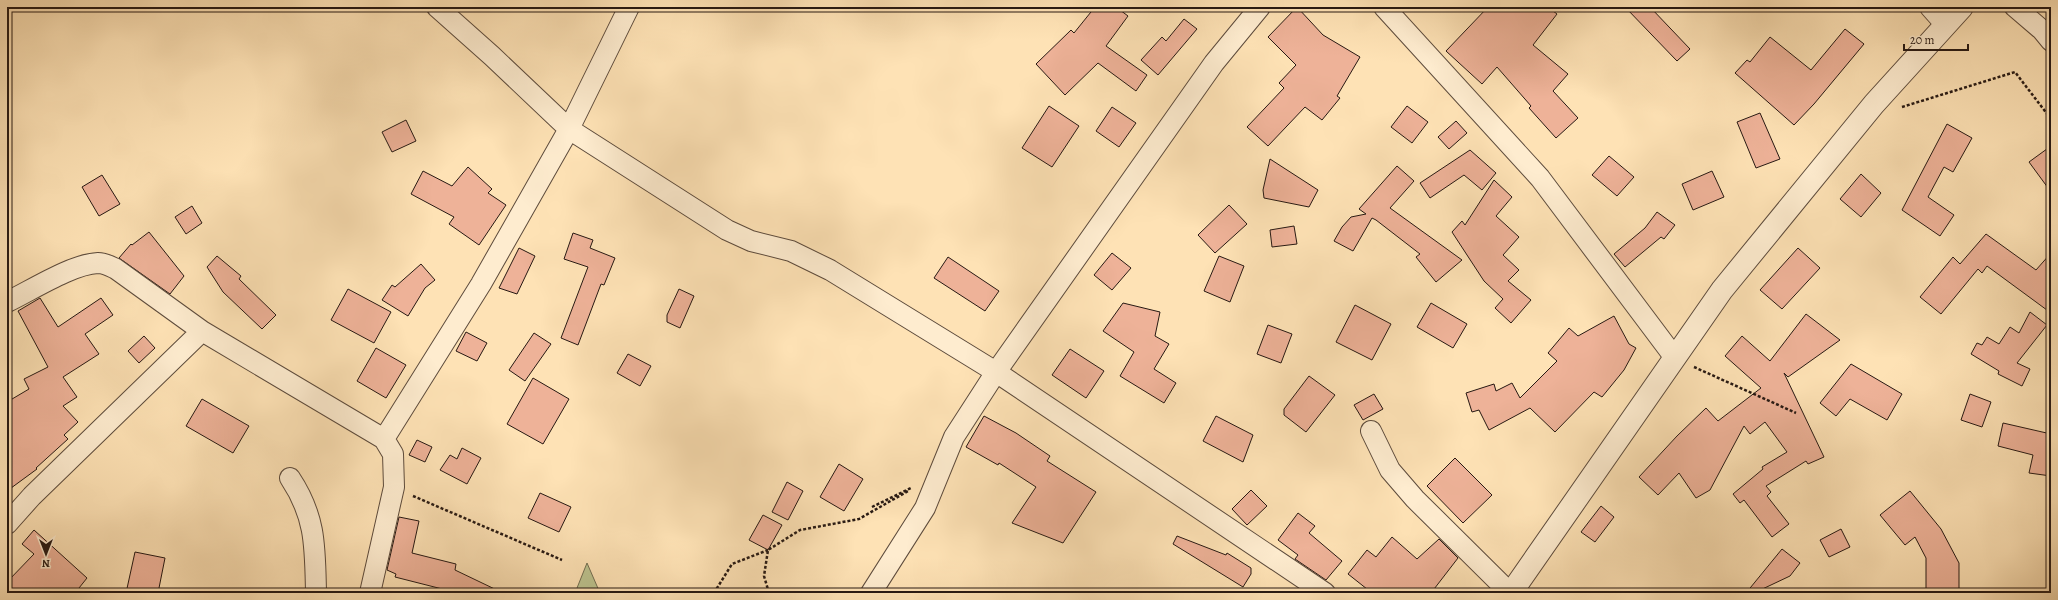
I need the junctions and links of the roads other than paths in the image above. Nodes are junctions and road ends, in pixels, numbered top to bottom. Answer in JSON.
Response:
{"nodes":[{"id":1,"x":437,"y":7,"type":"edge"},
{"id":2,"x":629,"y":7,"type":"edge"},
{"id":3,"x":1260,"y":7,"type":"edge"},
{"id":4,"x":1384,"y":7,"type":"edge"},
{"id":5,"x":1930,"y":7,"type":"edge"},
{"id":6,"x":1962,"y":7,"type":"edge"},
{"id":7,"x":2015,"y":7,"type":"edge"},
{"id":8,"x":1946,"y":25,"type":"junction"},
{"id":9,"x":2051,"y":41,"type":"edge"},
{"id":10,"x":569,"y":129,"type":"junction"},
{"id":11,"x":7,"y":302,"type":"edge"},
{"id":12,"x":202,"y":331,"type":"junction"},
{"id":13,"x":1675,"y":358,"type":"junction"},
{"id":14,"x":996,"y":372,"type":"junction"},
{"id":15,"x":1371,"y":431,"type":"dead end"},
{"id":16,"x":384,"y":440,"type":"junction"},
{"id":17,"x":290,"y":478,"type":"dead end"},
{"id":18,"x":7,"y":524,"type":"edge"},
{"id":19,"x":316,"y":593,"type":"edge"},
{"id":20,"x":370,"y":593,"type":"edge"},
{"id":21,"x":870,"y":593,"type":"edge"},
{"id":22,"x":1325,"y":593,"type":"edge"},
{"id":23,"x":1511,"y":593,"type":"edge"}],
"edges":[{"from":1,"to":10,"type":"street"},
{"from":2,"to":10,"type":"street"},
{"from":3,"to":14,"type":"street"},
{"from":4,"to":13,"type":"street"},
{"from":5,"to":8,"type":"street"},
{"from":6,"to":8,"type":"street"},
{"from":7,"to":9,"type":"street"},
{"from":8,"to":13,"type":"street"},
{"from":10,"to":14,"type":"street"},
{"from":10,"to":16,"type":"street"},
{"from":11,"to":12,"type":"street"},
{"from":12,"to":16,"type":"street"},
{"from":12,"to":18,"type":"street"},
{"from":13,"to":23,"type":"street"},
{"from":14,"to":21,"type":"street"},
{"from":14,"to":22,"type":"street"},
{"from":15,"to":23,"type":"street"},
{"from":16,"to":20,"type":"street"},
{"from":17,"to":19,"type":"street"}]}
